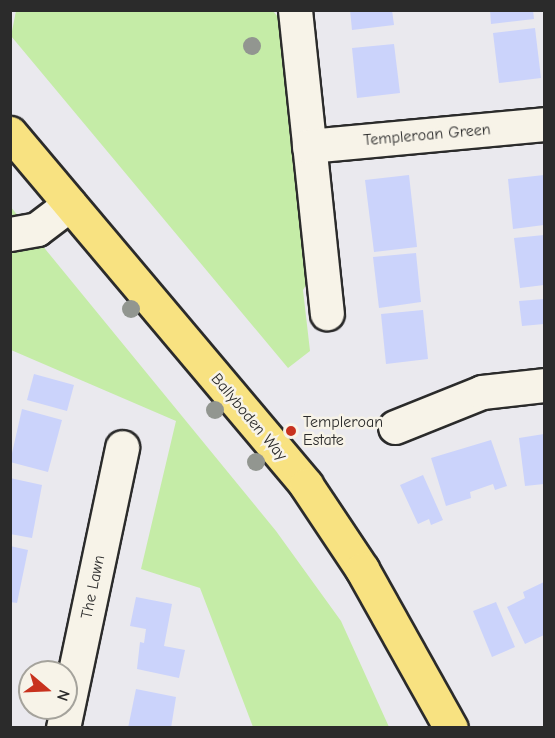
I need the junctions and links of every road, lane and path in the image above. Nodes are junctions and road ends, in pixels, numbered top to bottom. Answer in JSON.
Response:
{"nodes":[{"id":1,"x":295,"y":10,"type":"edge"},
{"id":2,"x":544,"y":124,"type":"edge"},
{"id":3,"x":10,"y":133,"type":"edge"},
{"id":4,"x":309,"y":146,"type":"junction"},
{"id":5,"x":70,"y":204,"type":"junction"},
{"id":6,"x":10,"y":234,"type":"edge"},
{"id":7,"x":327,"y":313,"type":"dead end"},
{"id":8,"x":544,"y":385,"type":"edge"},
{"id":9,"x":395,"y":427,"type":"dead end"},
{"id":10,"x":122,"y":447,"type":"dead end"},
{"id":11,"x":63,"y":728,"type":"edge"},
{"id":12,"x":451,"y":728,"type":"edge"}],
"edges":[{"from":1,"to":4,"type":"street"},
{"from":2,"to":4,"type":"street","name":"Templeroan Green"},
{"from":3,"to":5,"type":"main road","name":"Ballyboden Way"},
{"from":4,"to":7,"type":"street"},
{"from":5,"to":6,"type":"street"},
{"from":5,"to":12,"type":"main road","name":"Ballyboden Way"},
{"from":8,"to":9,"type":"street"},
{"from":10,"to":11,"type":"street","name":"The Lawn"}]}
